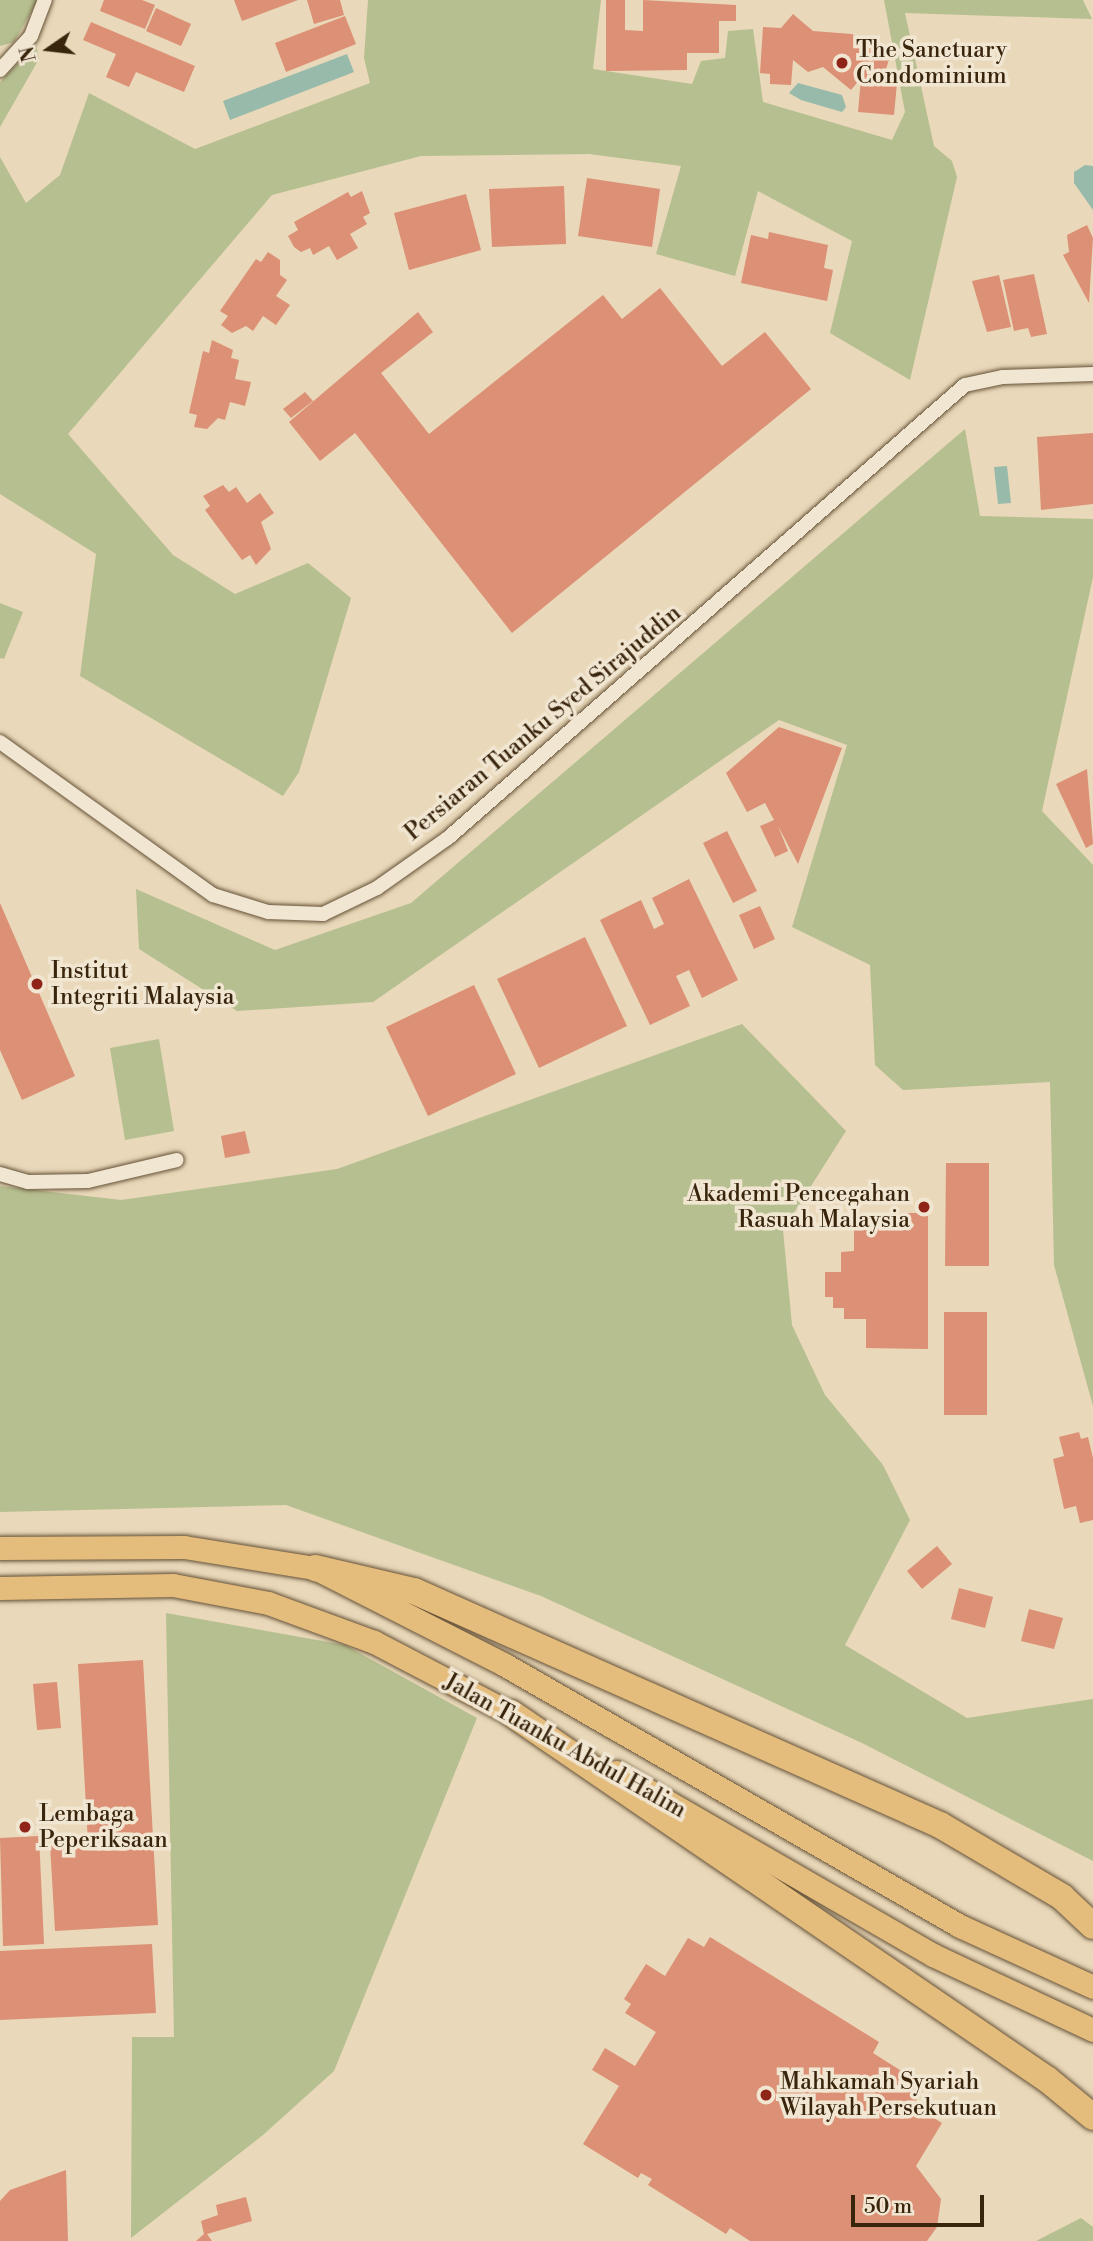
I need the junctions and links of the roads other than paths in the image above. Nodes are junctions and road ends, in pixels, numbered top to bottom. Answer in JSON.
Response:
{"nodes":[{"id":1,"x":46,"y":0,"type":"edge"},
{"id":2,"x":0,"y":70,"type":"edge"},
{"id":3,"x":1093,"y":374,"type":"edge"},
{"id":4,"x":0,"y":742,"type":"edge"},
{"id":5,"x":177,"y":1160,"type":"dead end"},
{"id":6,"x":0,"y":1174,"type":"edge"},
{"id":7,"x":0,"y":1548,"type":"edge"},
{"id":8,"x":315,"y":1568,"type":"junction"},
{"id":9,"x":0,"y":1588,"type":"edge"},
{"id":10,"x":511,"y":1713,"type":"junction"},
{"id":11,"x":1093,"y":1926,"type":"edge"},
{"id":12,"x":1093,"y":1987,"type":"edge"},
{"id":13,"x":1093,"y":2030,"type":"edge"},
{"id":14,"x":1093,"y":2117,"type":"edge"}],
"edges":[{"from":1,"to":2,"type":"street"},
{"from":3,"to":4,"type":"street","name":"Persiaran Tuanku Syed Sirajuddin"},
{"from":5,"to":6,"type":"street"},
{"from":7,"to":8,"type":"main road","name":"Jalan Tuanku Abdul Halim"},
{"from":8,"to":11,"type":"highway"},
{"from":8,"to":12,"type":"main road","name":"Jalan Tuanku Abdul Halim"},
{"from":9,"to":10,"type":"main road","name":"Jalan Tuanku Abdul Halim"},
{"from":10,"to":13,"type":"main road","name":"Jalan Tuanku Abdul Halim"},
{"from":10,"to":14,"type":"highway"}]}
